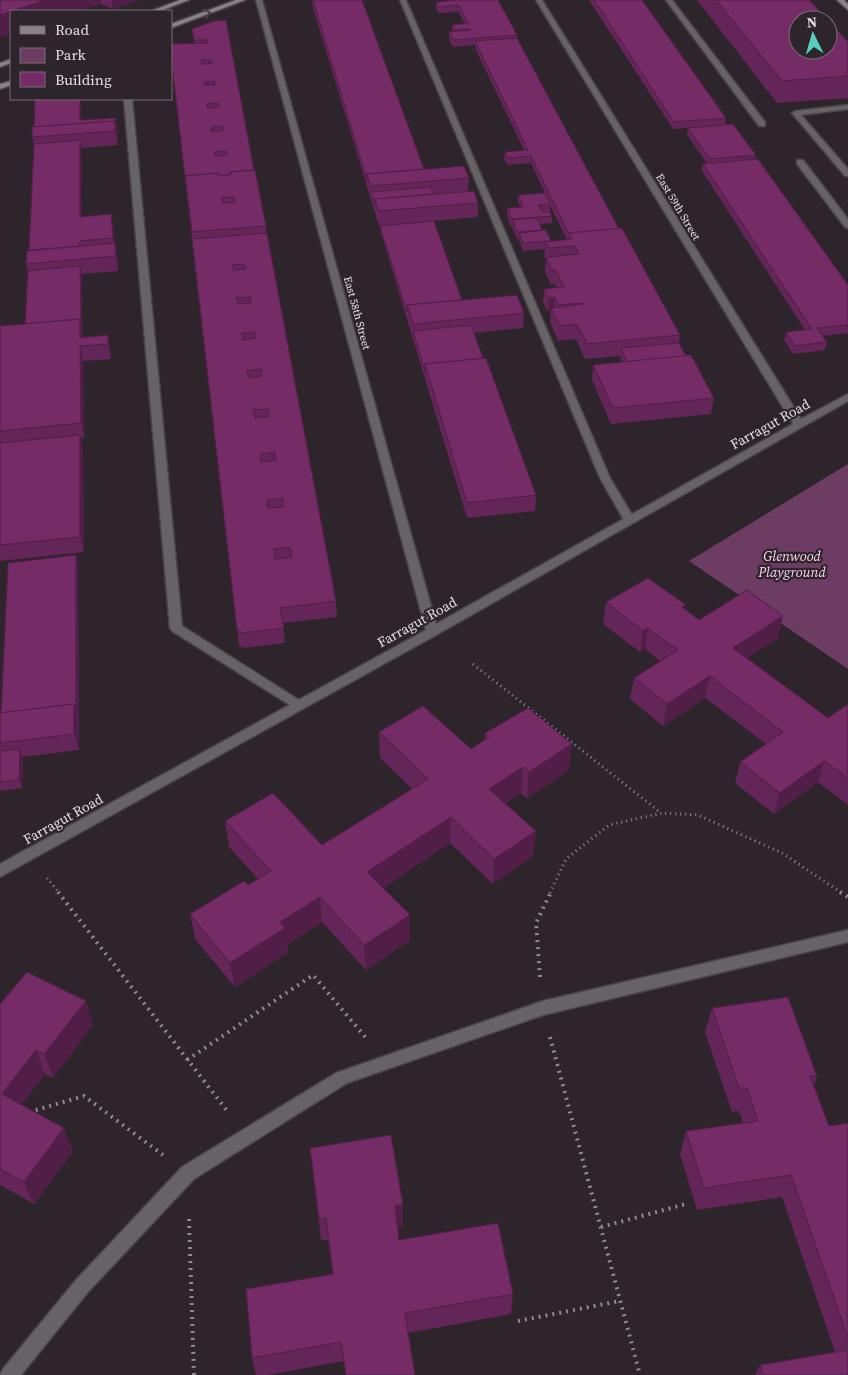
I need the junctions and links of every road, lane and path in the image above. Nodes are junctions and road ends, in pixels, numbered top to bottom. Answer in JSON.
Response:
{"nodes":[{"id":1,"x":186,"y":0,"type":"edge"},
{"id":2,"x":242,"y":0,"type":"edge"},
{"id":3,"x":260,"y":0,"type":"edge"},
{"id":4,"x":403,"y":0,"type":"edge"},
{"id":5,"x":539,"y":0,"type":"edge"},
{"id":6,"x":669,"y":0,"type":"edge"},
{"id":7,"x":840,"y":0,"type":"edge"},
{"id":8,"x":848,"y":8,"type":"edge"},
{"id":9,"x":157,"y":10,"type":"edge"},
{"id":10,"x":172,"y":26,"type":"edge"},
{"id":11,"x":128,"y":100,"type":"edge"},
{"id":12,"x":848,"y":107,"type":"edge"},
{"id":13,"x":762,"y":124,"type":"dead end"},
{"id":14,"x":800,"y":162,"type":"dead end"},
{"id":15,"x":848,"y":174,"type":"edge"},
{"id":16,"x":848,"y":225,"type":"edge"},
{"id":17,"x":848,"y":398,"type":"edge"},
{"id":18,"x":798,"y":425,"type":"junction"},
{"id":19,"x":629,"y":520,"type":"junction"},
{"id":20,"x":432,"y":632,"type":"junction"},
{"id":21,"x":472,"y":664,"type":"dead end"},
{"id":22,"x":298,"y":705,"type":"junction"},
{"id":23,"x":662,"y":813,"type":"junction"},
{"id":24,"x":29,"y":854,"type":"junction"},
{"id":25,"x":0,"y":871,"type":"edge"},
{"id":26,"x":848,"y":897,"type":"edge"},
{"id":27,"x":848,"y":936,"type":"edge"},
{"id":28,"x":543,"y":1008,"type":"junction"},
{"id":29,"x":187,"y":1060,"type":"junction"},
{"id":30,"x":386,"y":1062,"type":"junction"},
{"id":31,"x":26,"y":1113,"type":"edge"},
{"id":32,"x":247,"y":1136,"type":"junction"},
{"id":33,"x":188,"y":1173,"type":"junction"},
{"id":34,"x":686,"y":1204,"type":"dead end"},
{"id":35,"x":601,"y":1227,"type":"junction"},
{"id":36,"x":620,"y":1301,"type":"junction"},
{"id":37,"x":518,"y":1321,"type":"dead end"},
{"id":38,"x":9,"y":1375,"type":"edge"},
{"id":39,"x":194,"y":1375,"type":"edge"},
{"id":40,"x":640,"y":1375,"type":"edge"}],
"edges":[{"from":1,"to":9,"type":"main road"},
{"from":10,"to":2,"type":"main road","one_way":true},
{"from":3,"to":20,"type":"street","name":"East 58th Street"},
{"from":4,"to":19,"type":"street"},
{"from":5,"to":18,"type":"street","name":"East 59th Street"},
{"from":6,"to":13,"type":"street"},
{"from":7,"to":8,"type":"main road"},
{"from":11,"to":22,"type":"street"},
{"from":12,"to":15,"type":"street"},
{"from":14,"to":16,"type":"street"},
{"from":17,"to":18,"type":"street","name":"Farragut Road"},
{"from":18,"to":19,"type":"street","name":"Farragut Road"},
{"from":19,"to":20,"type":"street","name":"Farragut Road"},
{"from":20,"to":22,"type":"street","name":"Farragut Road"},
{"from":21,"to":23,"type":"path"},
{"from":22,"to":24,"type":"street","name":"Farragut Road"},
{"from":23,"to":26,"type":"path"},
{"from":23,"to":28,"type":"path"},
{"from":24,"to":25,"type":"street","name":"Farragut Road"},
{"from":24,"to":29,"type":"path"},
{"from":27,"to":28,"type":"street"},
{"from":28,"to":30,"type":"street"},
{"from":28,"to":35,"type":"path"},
{"from":29,"to":30,"type":"path"},
{"from":29,"to":32,"type":"path"},
{"from":30,"to":32,"type":"street"},
{"from":31,"to":33,"type":"path"},
{"from":32,"to":33,"type":"street"},
{"from":33,"to":38,"type":"street"},
{"from":33,"to":39,"type":"path"},
{"from":34,"to":35,"type":"path"},
{"from":35,"to":36,"type":"path"},
{"from":36,"to":37,"type":"path"},
{"from":36,"to":40,"type":"path"}]}
